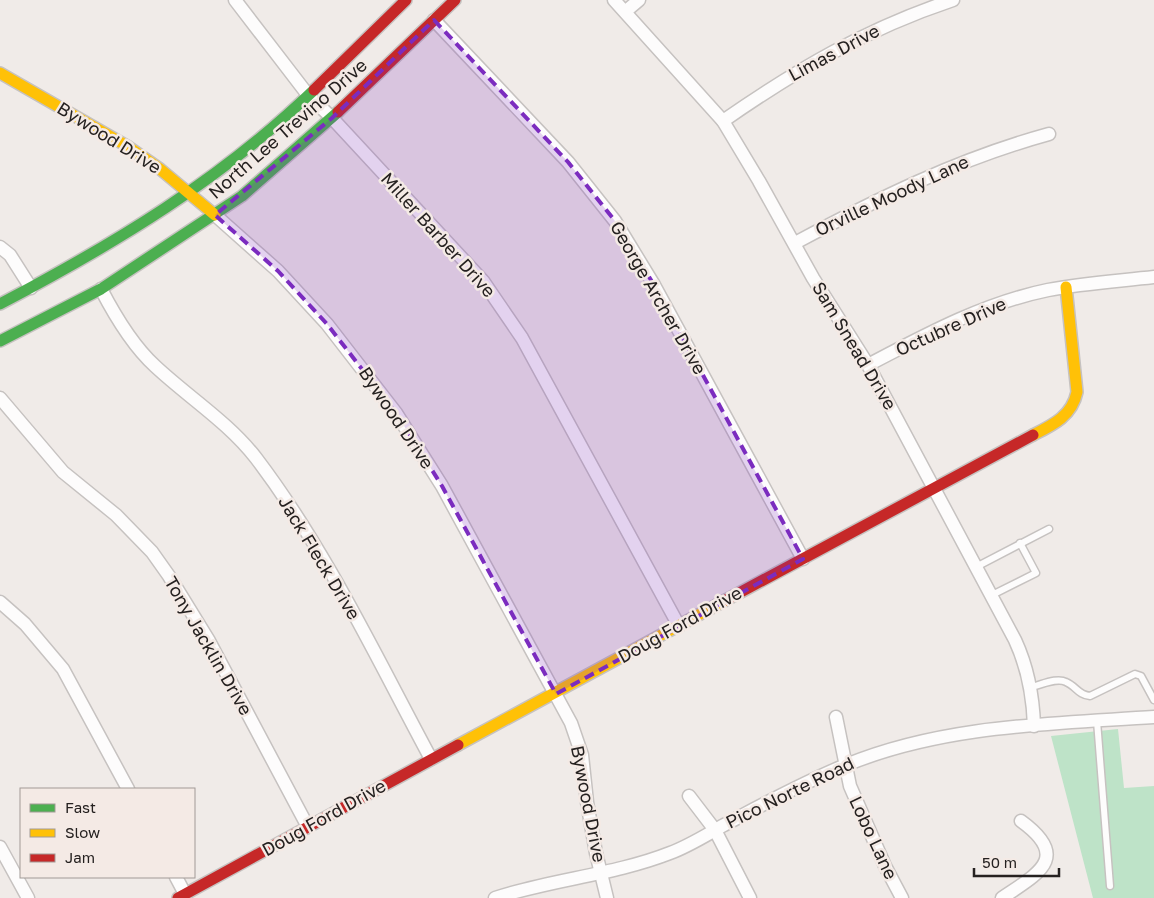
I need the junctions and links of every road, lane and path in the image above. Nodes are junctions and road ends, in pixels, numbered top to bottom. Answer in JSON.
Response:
{"nodes":[{"id":1,"x":235,"y":0,"type":"edge"},
{"id":2,"x":406,"y":0,"type":"edge"},
{"id":3,"x":455,"y":0,"type":"edge"},
{"id":4,"x":614,"y":0,"type":"edge"},
{"id":5,"x":640,"y":0,"type":"edge"},
{"id":6,"x":953,"y":0,"type":"edge"},
{"id":7,"x":626,"y":11,"type":"junction"},
{"id":8,"x":434,"y":20,"type":"junction"},
{"id":9,"x":0,"y":73,"type":"edge"},
{"id":10,"x":308,"y":95,"type":"junction"},
{"id":11,"x":332,"y":118,"type":"junction"},
{"id":12,"x":723,"y":121,"type":"junction"},
{"id":13,"x":1048,"y":134,"type":"dead end"},
{"id":14,"x":189,"y":194,"type":"junction"},
{"id":15,"x":216,"y":215,"type":"junction"},
{"id":16,"x":795,"y":243,"type":"junction"},
{"id":17,"x":0,"y":247,"type":"edge"},
{"id":18,"x":1154,"y":277,"type":"edge"},
{"id":19,"x":1066,"y":287,"type":"junction"},
{"id":20,"x":31,"y":288,"type":"junction"},
{"id":21,"x":101,"y":289,"type":"junction"},
{"id":22,"x":0,"y":304,"type":"edge"},
{"id":23,"x":0,"y":341,"type":"edge"},
{"id":24,"x":868,"y":365,"type":"junction"},
{"id":25,"x":0,"y":398,"type":"edge"},
{"id":26,"x":933,"y":488,"type":"junction"},
{"id":27,"x":1049,"y":529,"type":"dead end"},
{"id":28,"x":1020,"y":544,"type":"junction"},
{"id":29,"x":802,"y":559,"type":"junction"},
{"id":30,"x":976,"y":567,"type":"junction"},
{"id":31,"x":992,"y":595,"type":"junction"},
{"id":32,"x":0,"y":602,"type":"edge"},
{"id":33,"x":679,"y":626,"type":"junction"},
{"id":34,"x":1031,"y":687,"type":"junction"},
{"id":35,"x":556,"y":694,"type":"junction"},
{"id":36,"x":1154,"y":700,"type":"edge"},
{"id":37,"x":836,"y":717,"type":"dead end"},
{"id":38,"x":1154,"y":717,"type":"edge"},
{"id":39,"x":1097,"y":720,"type":"junction"},
{"id":40,"x":1034,"y":726,"type":"junction"},
{"id":41,"x":432,"y":759,"type":"junction"},
{"id":42,"x":846,"y":765,"type":"junction"},
{"id":43,"x":127,"y":788,"type":"edge"},
{"id":44,"x":689,"y":796,"type":"dead end"},
{"id":45,"x":1021,"y":822,"type":"dead end"},
{"id":46,"x":308,"y":827,"type":"junction"},
{"id":47,"x":715,"y":830,"type":"junction"},
{"id":48,"x":0,"y":847,"type":"edge"},
{"id":49,"x":602,"y":872,"type":"junction"},
{"id":50,"x":176,"y":878,"type":"edge"},
{"id":51,"x":1110,"y":886,"type":"dead end"},
{"id":52,"x":181,"y":896,"type":"edge"},
{"id":53,"x":28,"y":898,"type":"edge"},
{"id":54,"x":495,"y":898,"type":"edge"},
{"id":55,"x":607,"y":898,"type":"edge"},
{"id":56,"x":750,"y":898,"type":"edge"},
{"id":57,"x":902,"y":898,"type":"edge"},
{"id":58,"x":1002,"y":898,"type":"edge"}],
"edges":[{"from":1,"to":10,"type":"street","name":"Miller Barber Drive"},
{"from":2,"to":10,"type":"street","name":"North Lee Trevino Drive"},
{"from":3,"to":8,"type":"street","name":"North Lee Trevino Drive"},
{"from":4,"to":7,"type":"street","name":"Sam Snead Drive"},
{"from":5,"to":7,"type":"street"},
{"from":6,"to":12,"type":"street","name":"Limas Drive"},
{"from":7,"to":12,"type":"street","name":"Sam Snead Drive"},
{"from":8,"to":11,"type":"street","name":"North Lee Trevino Drive"},
{"from":8,"to":29,"type":"street","name":"George Archer Drive"},
{"from":9,"to":14,"type":"street","name":"Bywood Drive"},
{"from":10,"to":11,"type":"street","name":"Miller Barber Drive"},
{"from":10,"to":14,"type":"street","name":"North Lee Trevino Drive"},
{"from":11,"to":15,"type":"street","name":"North Lee Trevino Drive"},
{"from":11,"to":33,"type":"street","name":"Miller Barber Drive"},
{"from":12,"to":16,"type":"street","name":"Sam Snead Drive"},
{"from":13,"to":16,"type":"street","name":"Orville Moody Lane"},
{"from":14,"to":15,"type":"street","name":"Bywood Drive"},
{"from":14,"to":20,"type":"street","name":"North Lee Trevino Drive"},
{"from":15,"to":21,"type":"street","name":"North Lee Trevino Drive"},
{"from":15,"to":35,"type":"street","name":"Bywood Drive"},
{"from":16,"to":24,"type":"street","name":"Sam Snead Drive"},
{"from":17,"to":20,"type":"street"},
{"from":18,"to":19,"type":"street","name":"Octubre Drive"},
{"from":19,"to":24,"type":"street","name":"Octubre Drive"},
{"from":19,"to":26,"type":"street","name":"Doug Ford Drive"},
{"from":20,"to":22,"type":"street","name":"North Lee Trevino Drive"},
{"from":21,"to":23,"type":"street","name":"North Lee Trevino Drive"},
{"from":21,"to":41,"type":"street","name":"Jack Fleck Drive"},
{"from":24,"to":26,"type":"street","name":"Sam Snead Drive"},
{"from":25,"to":46,"type":"street","name":"Tony Jacklin Drive"},
{"from":26,"to":29,"type":"street","name":"Doug Ford Drive"},
{"from":26,"to":30,"type":"street","name":"Sam Snead Drive"},
{"from":27,"to":28,"type":"lane"},
{"from":28,"to":30,"type":"lane"},
{"from":28,"to":31,"type":"lane"},
{"from":29,"to":33,"type":"street","name":"Doug Ford Drive"},
{"from":30,"to":31,"type":"street","name":"Sam Snead Drive"},
{"from":31,"to":34,"type":"street","name":"Sam Snead Drive"},
{"from":32,"to":43,"type":"street"},
{"from":33,"to":35,"type":"street","name":"Doug Ford Drive"},
{"from":34,"to":36,"type":"lane"},
{"from":34,"to":40,"type":"street","name":"Sam Snead Drive"},
{"from":35,"to":41,"type":"street","name":"Doug Ford Drive"},
{"from":35,"to":49,"type":"street","name":"Bywood Drive"},
{"from":37,"to":42,"type":"street","name":"Lobo Lane"},
{"from":38,"to":39,"type":"street","name":"Pico Norte Road"},
{"from":39,"to":40,"type":"street","name":"Pico Norte Road"},
{"from":39,"to":51,"type":"lane"},
{"from":40,"to":42,"type":"street","name":"Pico Norte Road"},
{"from":41,"to":46,"type":"street","name":"Doug Ford Drive"},
{"from":42,"to":47,"type":"street","name":"Pico Norte Road"},
{"from":42,"to":57,"type":"street","name":"Lobo Lane"},
{"from":44,"to":47,"type":"street"},
{"from":45,"to":58,"type":"street"},
{"from":46,"to":52,"type":"street","name":"Doug Ford Drive"},
{"from":47,"to":49,"type":"street","name":"Pico Norte Road"},
{"from":47,"to":56,"type":"street"},
{"from":48,"to":53,"type":"street"},
{"from":49,"to":54,"type":"street","name":"Pico Norte Road"},
{"from":49,"to":55,"type":"street","name":"Bywood Drive"},
{"from":50,"to":52,"type":"street"}]}
